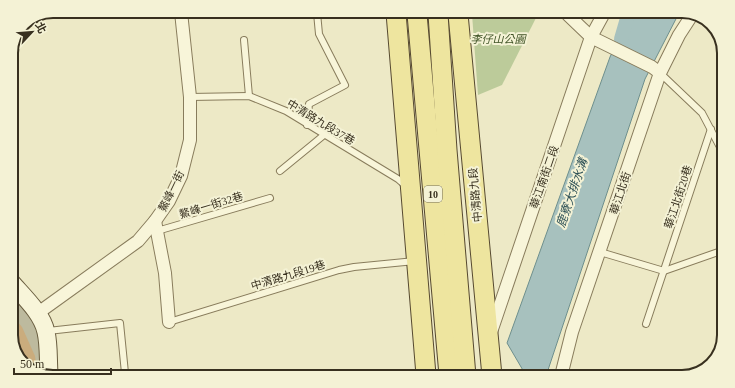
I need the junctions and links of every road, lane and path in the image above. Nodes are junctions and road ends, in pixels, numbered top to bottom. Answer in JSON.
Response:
{"nodes":[{"id":1,"x":182,"y":18,"type":"edge"},
{"id":2,"x":317,"y":18,"type":"edge"},
{"id":3,"x":396,"y":18,"type":"edge"},
{"id":4,"x":417,"y":18,"type":"edge"},
{"id":5,"x":438,"y":18,"type":"edge"},
{"id":6,"x":458,"y":18,"type":"edge"},
{"id":7,"x":572,"y":18,"type":"edge"},
{"id":8,"x":601,"y":18,"type":"edge"},
{"id":9,"x":689,"y":19,"type":"edge"},
{"id":10,"x":591,"y":37,"type":"junction"},
{"id":11,"x":244,"y":40,"type":"dead end"},
{"id":12,"x":656,"y":70,"type":"junction"},
{"id":13,"x":249,"y":96,"type":"junction"},
{"id":14,"x":190,"y":97,"type":"junction"},
{"id":15,"x":307,"y":125,"type":"junction"},
{"id":16,"x":710,"y":129,"type":"junction"},
{"id":17,"x":324,"y":135,"type":"junction"},
{"id":18,"x":717,"y":144,"type":"edge"},
{"id":19,"x":280,"y":171,"type":"dead end"},
{"id":20,"x":410,"y":189,"type":"junction"},
{"id":21,"x":270,"y":198,"type":"dead end"},
{"id":22,"x":156,"y":226,"type":"junction"},
{"id":23,"x":600,"y":252,"type":"junction"},
{"id":24,"x":717,"y":252,"type":"edge"},
{"id":25,"x":416,"y":261,"type":"junction"},
{"id":26,"x":664,"y":271,"type":"junction"},
{"id":27,"x":18,"y":290,"type":"edge"},
{"id":28,"x":38,"y":313,"type":"junction"},
{"id":29,"x":169,"y":322,"type":"joint"},
{"id":30,"x":646,"y":324,"type":"dead end"},
{"id":31,"x":46,"y":332,"type":"junction"},
{"id":32,"x":489,"y":340,"type":"junction"},
{"id":33,"x":49,"y":369,"type":"edge"},
{"id":34,"x":125,"y":370,"type":"edge"},
{"id":35,"x":426,"y":370,"type":"edge"},
{"id":36,"x":449,"y":370,"type":"edge"},
{"id":37,"x":466,"y":370,"type":"edge"},
{"id":38,"x":492,"y":370,"type":"edge"},
{"id":39,"x":562,"y":370,"type":"edge"}],
"edges":[{"from":1,"to":14,"type":"street","name":"鰲峰一街"},
{"from":2,"to":15,"type":"lane"},
{"from":3,"to":20,"type":"main road"},
{"from":4,"to":36,"type":"main road","number":"10"},
{"from":5,"to":37,"type":"main road","number":"10"},
{"from":6,"to":32,"type":"main road","name":"中清路九段"},
{"from":7,"to":10,"type":"street"},
{"from":8,"to":10,"type":"street","name":"華江南街二段"},
{"from":9,"to":12,"type":"street","name":"華江北街"},
{"from":10,"to":12,"type":"street"},
{"from":10,"to":32,"type":"street","name":"華江南街二段"},
{"from":11,"to":13,"type":"lane"},
{"from":12,"to":16,"type":"lane"},
{"from":12,"to":23,"type":"street","name":"華江北街"},
{"from":13,"to":14,"type":"lane","name":"中清路九段37巷"},
{"from":13,"to":15,"type":"lane","name":"中清路九段37巷"},
{"from":14,"to":22,"type":"street","name":"鰲峰一街"},
{"from":15,"to":17,"type":"lane","name":"中清路九段37巷"},
{"from":16,"to":18,"type":"lane"},
{"from":16,"to":26,"type":"lane","name":"華江北街20巷"},
{"from":17,"to":19,"type":"lane"},
{"from":17,"to":20,"type":"lane","name":"中清路九段37巷"},
{"from":20,"to":25,"type":"main road"},
{"from":21,"to":22,"type":"lane","name":"鰲峰一街32巷"},
{"from":22,"to":28,"type":"street","name":"鰲峰一街"},
{"from":22,"to":29,"type":"street"},
{"from":23,"to":26,"type":"lane"},
{"from":23,"to":39,"type":"street","name":"華江北街"},
{"from":24,"to":26,"type":"lane"},
{"from":25,"to":29,"type":"lane","name":"中清路九段19巷"},
{"from":25,"to":35,"type":"main road"},
{"from":26,"to":30,"type":"lane","name":"華江北街20巷"},
{"from":27,"to":28,"type":"street"},
{"from":28,"to":31,"type":"street"},
{"from":31,"to":33,"type":"street"},
{"from":31,"to":34,"type":"lane"},
{"from":32,"to":38,"type":"main road","name":"中清路九段"}]}
